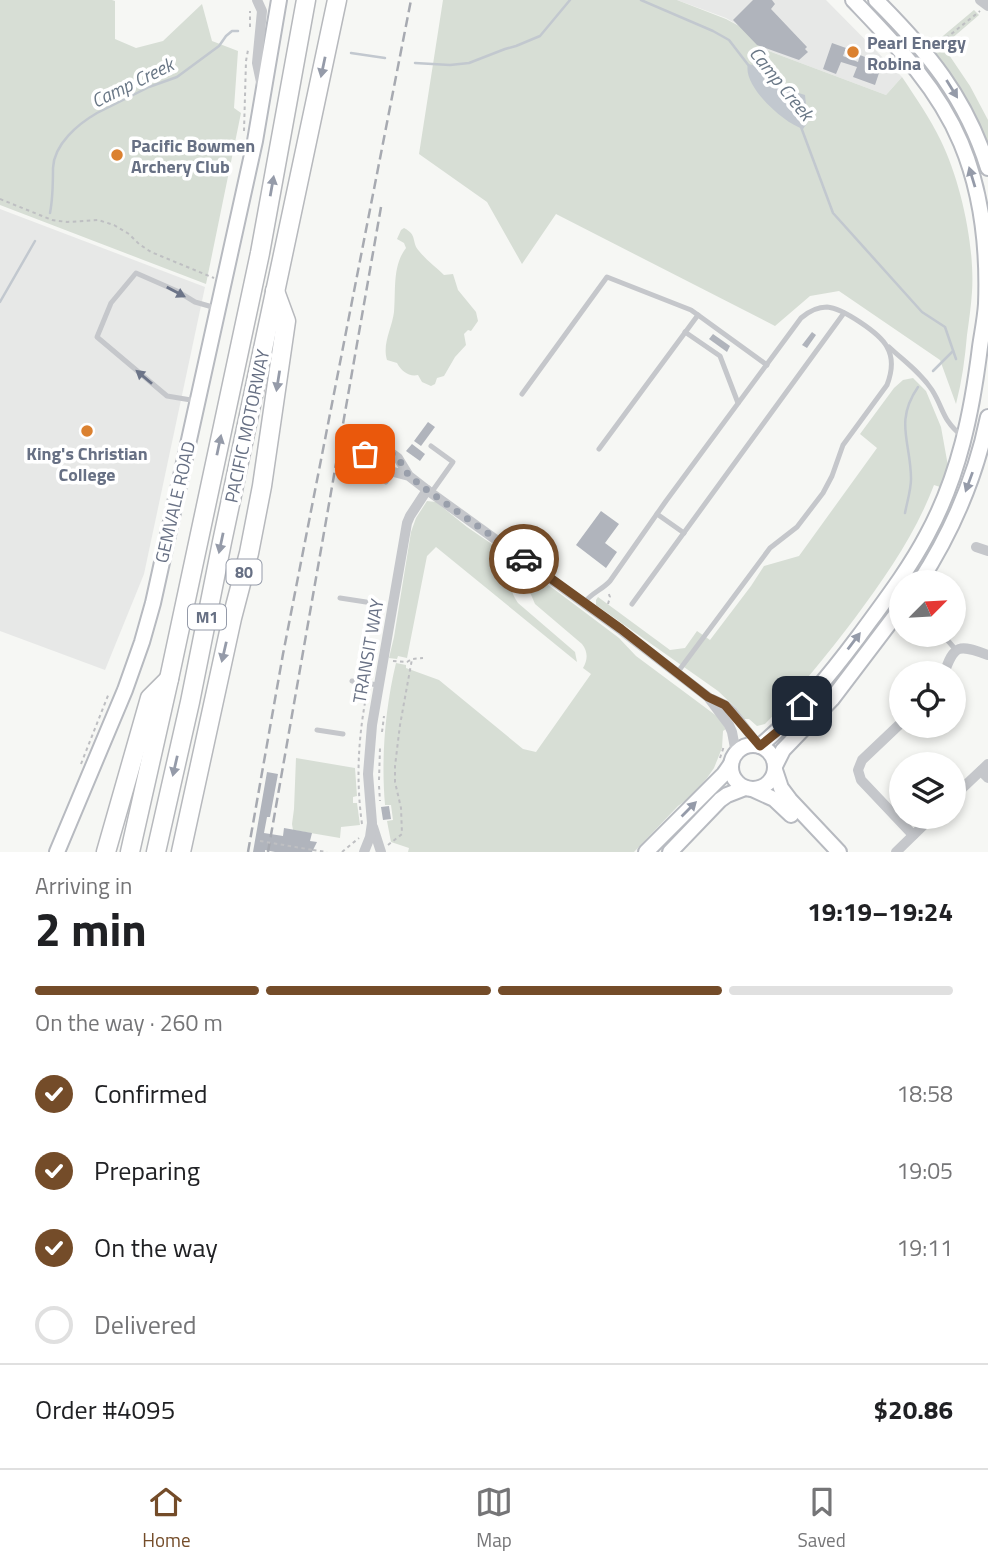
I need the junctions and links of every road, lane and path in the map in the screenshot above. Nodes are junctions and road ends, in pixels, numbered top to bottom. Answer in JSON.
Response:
{"nodes":[{"id":1,"x":257,"y":0,"type":"edge"},
{"id":2,"x":271,"y":0,"type":"edge"},
{"id":3,"x":279,"y":0,"type":"edge"},
{"id":4,"x":306,"y":0,"type":"edge"},
{"id":5,"x":337,"y":0,"type":"edge"},
{"id":6,"x":853,"y":0,"type":"edge"},
{"id":7,"x":876,"y":0,"type":"edge"},
{"id":8,"x":985,"y":4,"type":"edge"},
{"id":9,"x":917,"y":42,"type":"junction"},
{"id":10,"x":904,"y":54,"type":"junction"},
{"id":11,"x":927,"y":54,"type":"junction"},
{"id":12,"x":261,"y":82,"type":"junction"},
{"id":13,"x":255,"y":141,"type":"junction"},
{"id":14,"x":988,"y":167,"type":"edge"},
{"id":15,"x":0,"y":199,"type":"edge"},
{"id":16,"x":222,"y":286,"type":"junction"},
{"id":17,"x":275,"y":290,"type":"junction"},
{"id":18,"x":216,"y":310,"type":"junction"},
{"id":19,"x":844,"y":313,"type":"junction"},
{"id":20,"x":698,"y":315,"type":"junction"},
{"id":21,"x":685,"y":332,"type":"junction"},
{"id":22,"x":885,"y":343,"type":"junction"},
{"id":23,"x":767,"y":365,"type":"junction"},
{"id":24,"x":522,"y":394,"type":"dead end"},
{"id":25,"x":197,"y":401,"type":"junction"},
{"id":26,"x":738,"y":402,"type":"junction"},
{"id":27,"x":988,"y":417,"type":"edge"},
{"id":28,"x":964,"y":438,"type":"junction"},
{"id":29,"x":431,"y":446,"type":"dead end"},
{"id":30,"x":599,"y":449,"type":"dead end"},
{"id":31,"x":366,"y":451,"type":"junction"},
{"id":32,"x":400,"y":460,"type":"junction"},
{"id":33,"x":363,"y":464,"type":"dead end"},
{"id":34,"x":396,"y":473,"type":"junction"},
{"id":35,"x":409,"y":476,"type":"junction"},
{"id":36,"x":386,"y":482,"type":"dead end"},
{"id":37,"x":429,"y":492,"type":"junction"},
{"id":38,"x":657,"y":514,"type":"junction"},
{"id":39,"x":684,"y":533,"type":"junction"},
{"id":40,"x":976,"y":547,"type":"dead end"},
{"id":41,"x":988,"y":551,"type":"edge"},
{"id":42,"x":927,"y":570,"type":"edge"},
{"id":43,"x":608,"y":592,"type":"dead end"},
{"id":44,"x":340,"y":598,"type":"dead end"},
{"id":45,"x":366,"y":602,"type":"dead end"},
{"id":46,"x":584,"y":603,"type":"junction"},
{"id":47,"x":608,"y":604,"type":"dead end"},
{"id":48,"x":632,"y":604,"type":"dead end"},
{"id":49,"x":889,"y":624,"type":"edge"},
{"id":50,"x":956,"y":650,"type":"joint"},
{"id":51,"x":988,"y":655,"type":"edge"},
{"id":52,"x":423,"y":658,"type":"dead end"},
{"id":53,"x":412,"y":659,"type":"junction"},
{"id":54,"x":948,"y":661,"type":"edge"},
{"id":55,"x":396,"y":662,"type":"dead end"},
{"id":56,"x":677,"y":673,"type":"junction"},
{"id":57,"x":169,"y":679,"type":"junction"},
{"id":58,"x":352,"y":681,"type":"dead end"},
{"id":59,"x":378,"y":685,"type":"junction"},
{"id":60,"x":708,"y":697,"type":"junction"},
{"id":61,"x":384,"y":709,"type":"dead end"},
{"id":62,"x":317,"y":730,"type":"dead end"},
{"id":63,"x":343,"y":734,"type":"dead end"},
{"id":64,"x":889,"y":734,"type":"edge"},
{"id":65,"x":381,"y":735,"type":"dead end"},
{"id":66,"x":759,"y":746,"type":"junction"},
{"id":67,"x":380,"y":748,"type":"dead end"},
{"id":68,"x":728,"y":755,"type":"junction"},
{"id":69,"x":775,"y":768,"type":"junction"},
{"id":70,"x":986,"y":771,"type":"edge"},
{"id":71,"x":966,"y":787,"type":"edge"},
{"id":72,"x":748,"y":788,"type":"junction"},
{"id":73,"x":380,"y":806,"type":"dead end"},
{"id":74,"x":372,"y":823,"type":"junction"},
{"id":75,"x":919,"y":829,"type":"edge"},
{"id":76,"x":913,"y":835,"type":"junction"},
{"id":77,"x":260,"y":841,"type":"dead end"},
{"id":78,"x":384,"y":849,"type":"edge"},
{"id":79,"x":895,"y":851,"type":"edge"},
{"id":80,"x":57,"y":852,"type":"edge"},
{"id":81,"x":106,"y":852,"type":"edge"},
{"id":82,"x":130,"y":852,"type":"edge"},
{"id":83,"x":156,"y":852,"type":"edge"},
{"id":84,"x":181,"y":852,"type":"edge"},
{"id":85,"x":327,"y":852,"type":"edge"},
{"id":86,"x":364,"y":852,"type":"edge"},
{"id":87,"x":646,"y":852,"type":"edge"},
{"id":88,"x":670,"y":852,"type":"edge"},
{"id":89,"x":826,"y":852,"type":"edge"},
{"id":90,"x":839,"y":852,"type":"edge"}],
"edges":[{"from":1,"to":12,"type":"street"},
{"from":2,"to":12,"type":"main road","name":"GEMVALE ROAD"},
{"from":3,"to":13,"type":"main road","name":"GEMVALE ROAD"},
{"from":57,"to":4,"type":"highway","name":"PACIFIC MOTORWAY","number":"M1","one_way":true},
{"from":5,"to":17,"type":"highway","name":"PACIFIC MOTORWAY","number":"M1","one_way":true},
{"from":6,"to":10,"type":"main road"},
{"from":7,"to":9,"type":"main road"},
{"from":8,"to":11,"type":"path"},
{"from":9,"to":10,"type":"main road"},
{"from":9,"to":11,"type":"main road"},
{"from":28,"to":10,"type":"main road","one_way":true},
{"from":11,"to":14,"type":"main road","one_way":true},
{"from":12,"to":13,"type":"main road","name":"GEMVALE ROAD"},
{"from":13,"to":16,"type":"main road","name":"GEMVALE ROAD"},
{"from":15,"to":16,"type":"path"},
{"from":16,"to":18,"type":"main road","name":"GEMVALE ROAD"},
{"from":17,"to":83,"type":"highway","name":"PACIFIC MOTORWAY","number":"M1","one_way":true},
{"from":17,"to":84,"type":"highway","number":"80","one_way":true},
{"from":18,"to":25,"type":"main road","name":"GEMVALE ROAD"},
{"from":25,"to":18,"type":"lane","one_way":true},
{"from":19,"to":22,"type":"lane"},
{"from":19,"to":23,"type":"lane"},
{"from":19,"to":39,"type":"lane"},
{"from":20,"to":21,"type":"lane"},
{"from":20,"to":23,"type":"lane"},
{"from":20,"to":24,"type":"lane"},
{"from":21,"to":26,"type":"lane"},
{"from":21,"to":30,"type":"lane"},
{"from":22,"to":28,"type":"lane"},
{"from":22,"to":56,"type":"lane"},
{"from":23,"to":26,"type":"lane"},
{"from":25,"to":80,"type":"main road","name":"GEMVALE ROAD"},
{"from":26,"to":38,"type":"lane"},
{"from":27,"to":42,"type":"main road","one_way":true},
{"from":66,"to":28,"type":"main road","one_way":true},
{"from":29,"to":37,"type":"lane"},
{"from":31,"to":32,"type":"street"},
{"from":31,"to":33,"type":"lane"},
{"from":31,"to":34,"type":"street"},
{"from":32,"to":34,"type":"lane"},
{"from":32,"to":35,"type":"street"},
{"from":34,"to":35,"type":"street"},
{"from":34,"to":36,"type":"lane"},
{"from":35,"to":37,"type":"street"},
{"from":37,"to":46,"type":"street"},
{"from":37,"to":59,"type":"street","name":"TRANSIT WAY"},
{"from":38,"to":39,"type":"lane"},
{"from":38,"to":46,"type":"lane"},
{"from":39,"to":48,"type":"lane"},
{"from":40,"to":41,"type":"street"},
{"from":43,"to":47,"type":"path"},
{"from":44,"to":45,"type":"lane"},
{"from":46,"to":56,"type":"street"},
{"from":49,"to":69,"type":"main road"},
{"from":50,"to":51,"type":"street"},
{"from":50,"to":54,"type":"street"},
{"from":52,"to":53,"type":"path"},
{"from":53,"to":55,"type":"path"},
{"from":53,"to":78,"type":"path"},
{"from":56,"to":60,"type":"street"},
{"from":57,"to":81,"type":"highway"},
{"from":57,"to":82,"type":"highway","name":"PACIFIC MOTORWAY","number":"M1"},
{"from":58,"to":59,"type":"lane"},
{"from":59,"to":74,"type":"street","name":"TRANSIT WAY"},
{"from":60,"to":66,"type":"street"},
{"from":60,"to":68,"type":"street"},
{"from":61,"to":65,"type":"path"},
{"from":62,"to":63,"type":"lane"},
{"from":64,"to":76,"type":"street"},
{"from":66,"to":68,"type":"main road"},
{"from":66,"to":69,"type":"main road"},
{"from":67,"to":73,"type":"path"},
{"from":68,"to":72,"type":"main road"},
{"from":87,"to":68,"type":"main road","one_way":true},
{"from":69,"to":72,"type":"main road"},
{"from":69,"to":90,"type":"main road"},
{"from":70,"to":71,"type":"street"},
{"from":72,"to":88,"type":"main road"},
{"from":72,"to":89,"type":"main road"},
{"from":74,"to":78,"type":"street","name":"TRANSIT WAY"},
{"from":74,"to":86,"type":"street","name":"TRANSIT WAY"},
{"from":75,"to":76,"type":"street"},
{"from":76,"to":79,"type":"street"},
{"from":77,"to":85,"type":"path","bridge":true}]}
